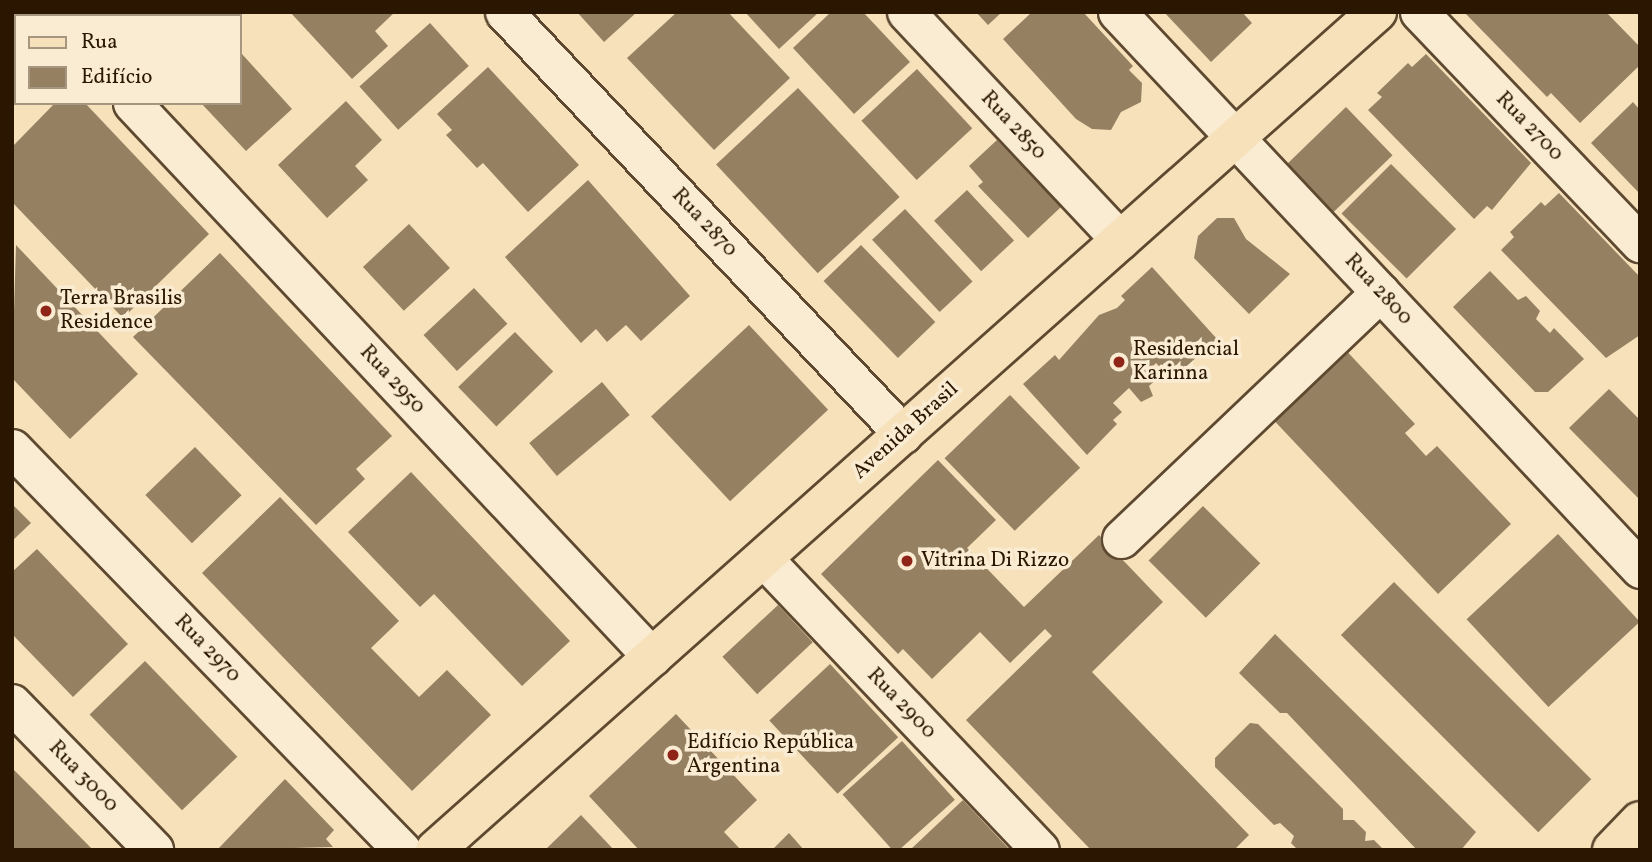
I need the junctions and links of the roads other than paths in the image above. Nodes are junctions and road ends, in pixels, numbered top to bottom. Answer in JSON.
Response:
{"nodes":[{"id":1,"x":504,"y":12,"type":"edge"},
{"id":2,"x":906,"y":12,"type":"edge"},
{"id":3,"x":1117,"y":12,"type":"edge"},
{"id":4,"x":1377,"y":12,"type":"edge"},
{"id":5,"x":1419,"y":12,"type":"edge"},
{"id":6,"x":134,"y":105,"type":"edge"},
{"id":7,"x":1235,"y":138,"type":"junction"},
{"id":8,"x":1120,"y":240,"type":"junction"},
{"id":9,"x":1640,"y":243,"type":"edge"},
{"id":10,"x":1380,"y":292,"type":"junction"},
{"id":11,"x":903,"y":434,"type":"junction"},
{"id":12,"x":12,"y":448,"type":"edge"},
{"id":13,"x":1121,"y":540,"type":"dead end"},
{"id":14,"x":763,"y":558,"type":"junction"},
{"id":15,"x":1640,"y":569,"type":"edge"},
{"id":16,"x":652,"y":657,"type":"junction"},
{"id":17,"x":12,"y":704,"type":"edge"},
{"id":18,"x":1640,"y":821,"type":"edge"},
{"id":19,"x":153,"y":850,"type":"edge"},
{"id":20,"x":402,"y":850,"type":"edge"},
{"id":21,"x":435,"y":850,"type":"edge"},
{"id":22,"x":1040,"y":850,"type":"edge"},
{"id":23,"x":1612,"y":850,"type":"edge"}],
"edges":[{"from":1,"to":11,"type":"street","name":"Rua 2870"},
{"from":2,"to":8,"type":"street","name":"Rua 2850"},
{"from":3,"to":7,"type":"street","name":"Rua 2800"},
{"from":4,"to":7,"type":"main road","name":"Avenida Brasil"},
{"from":5,"to":9,"type":"street","name":"Rua 2700"},
{"from":6,"to":16,"type":"street","name":"Rua 2950"},
{"from":7,"to":8,"type":"main road","name":"Avenida Brasil"},
{"from":7,"to":10,"type":"street","name":"Rua 2800"},
{"from":8,"to":11,"type":"main road","name":"Avenida Brasil"},
{"from":10,"to":13,"type":"street"},
{"from":10,"to":15,"type":"street","name":"Rua 2800"},
{"from":11,"to":14,"type":"main road","name":"Avenida Brasil"},
{"from":12,"to":20,"type":"street","name":"Rua 2970"},
{"from":14,"to":16,"type":"main road","name":"Avenida Brasil"},
{"from":14,"to":22,"type":"street","name":"Rua 2900"},
{"from":16,"to":21,"type":"main road","name":"Avenida Brasil"},
{"from":17,"to":19,"type":"main road","name":"Rua 3000"},
{"from":18,"to":23,"type":"main road"}]}
